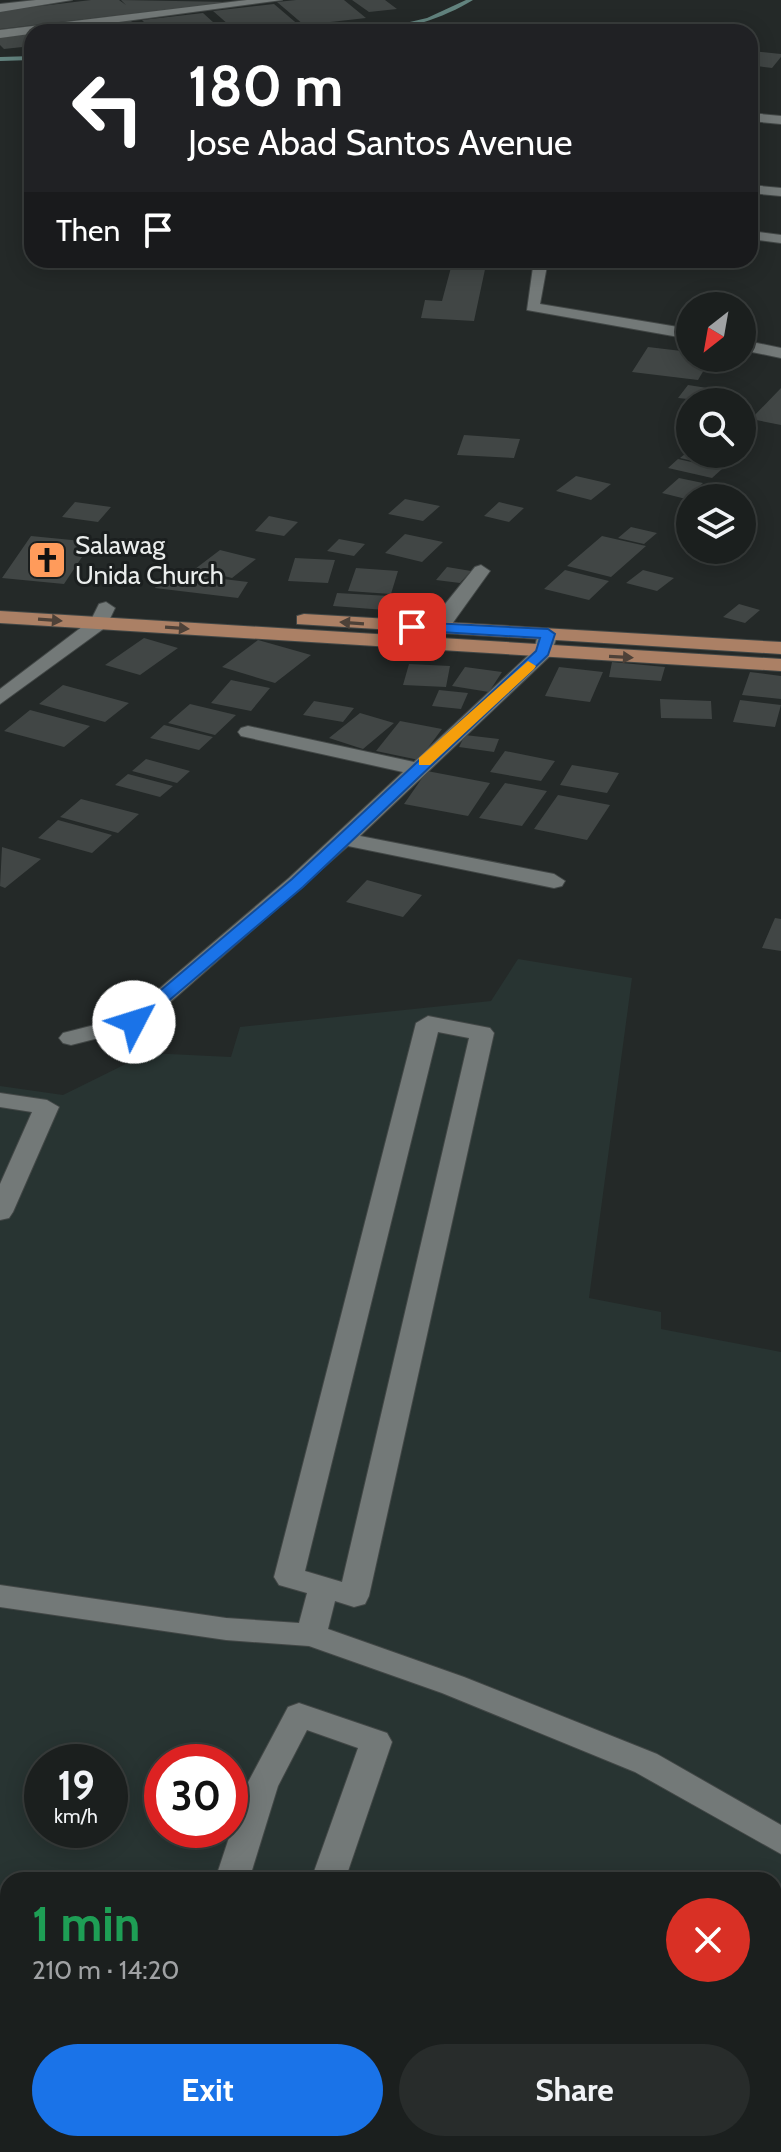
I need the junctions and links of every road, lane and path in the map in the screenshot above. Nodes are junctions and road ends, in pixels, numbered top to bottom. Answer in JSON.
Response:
{"nodes":[{"id":1,"x":66,"y":0,"type":"edge"},
{"id":2,"x":276,"y":0,"type":"edge"},
{"id":3,"x":0,"y":8,"type":"edge"},
{"id":4,"x":132,"y":17,"type":"junction"},
{"id":5,"x":78,"y":24,"type":"edge"},
{"id":6,"x":139,"y":24,"type":"edge"},
{"id":7,"x":24,"y":31,"type":"edge"},
{"id":8,"x":0,"y":34,"type":"edge"},
{"id":9,"x":758,"y":118,"type":"edge"},
{"id":10,"x":781,"y":120,"type":"edge"},
{"id":11,"x":758,"y":190,"type":"edge"},
{"id":12,"x":781,"y":192,"type":"edge"},
{"id":13,"x":758,"y":236,"type":"edge"},
{"id":14,"x":781,"y":239,"type":"edge"},
{"id":15,"x":539,"y":268,"type":"edge"},
{"id":16,"x":676,"y":332,"type":"edge"},
{"id":17,"x":756,"y":348,"type":"edge"},
{"id":18,"x":781,"y":353,"type":"edge"},
{"id":19,"x":481,"y":571,"type":"dead end"},
{"id":20,"x":0,"y":601,"type":"edge"},
{"id":21,"x":102,"y":615,"type":"junction"},
{"id":22,"x":0,"y":617,"type":"edge"},
{"id":23,"x":431,"y":637,"type":"junction"},
{"id":24,"x":546,"y":643,"type":"junction"},
{"id":25,"x":781,"y":648,"type":"edge"},
{"id":26,"x":781,"y":665,"type":"edge"},
{"id":27,"x":0,"y":698,"type":"edge"},
{"id":28,"x":248,"y":732,"type":"dead end"},
{"id":29,"x":416,"y":769,"type":"junction"},
{"id":30,"x":344,"y":839,"type":"junction"},
{"id":31,"x":554,"y":881,"type":"dead end"},
{"id":32,"x":71,"y":1038,"type":"dead end"},
{"id":33,"x":0,"y":1100,"type":"edge"},
{"id":34,"x":0,"y":1212,"type":"edge"},
{"id":35,"x":324,"y":1587,"type":"junction"},
{"id":36,"x":0,"y":1596,"type":"edge"},
{"id":37,"x":311,"y":1635,"type":"junction"},
{"id":38,"x":781,"y":1841,"type":"edge"},
{"id":39,"x":235,"y":1872,"type":"edge"},
{"id":40,"x":331,"y":1872,"type":"edge"}],
"edges":[{"from":1,"to":3,"type":"street"},
{"from":2,"to":4,"type":"street"},
{"from":4,"to":5,"type":"street"},
{"from":4,"to":6,"type":"street"},
{"from":7,"to":8,"type":"street"},
{"from":9,"to":10,"type":"street"},
{"from":11,"to":12,"type":"street"},
{"from":13,"to":14,"type":"street"},
{"from":15,"to":16,"type":"street"},
{"from":17,"to":18,"type":"street"},
{"from":19,"to":23,"type":"street"},
{"from":20,"to":21,"type":"main road"},
{"from":22,"to":21,"type":"main road","one_way":true},
{"from":21,"to":23,"type":"main road"},
{"from":21,"to":27,"type":"street"},
{"from":23,"to":24,"type":"main road"},
{"from":24,"to":25,"type":"main road"},
{"from":24,"to":26,"type":"main road","one_way":true},
{"from":24,"to":29,"type":"street"},
{"from":28,"to":29,"type":"street"},
{"from":29,"to":30,"type":"street"},
{"from":30,"to":31,"type":"street"},
{"from":30,"to":32,"type":"street"},
{"from":33,"to":34,"type":"street"},
{"from":35,"to":35,"type":"street"},
{"from":35,"to":37,"type":"street"},
{"from":36,"to":37,"type":"street"},
{"from":37,"to":38,"type":"street"},
{"from":39,"to":40,"type":"street"}]}
